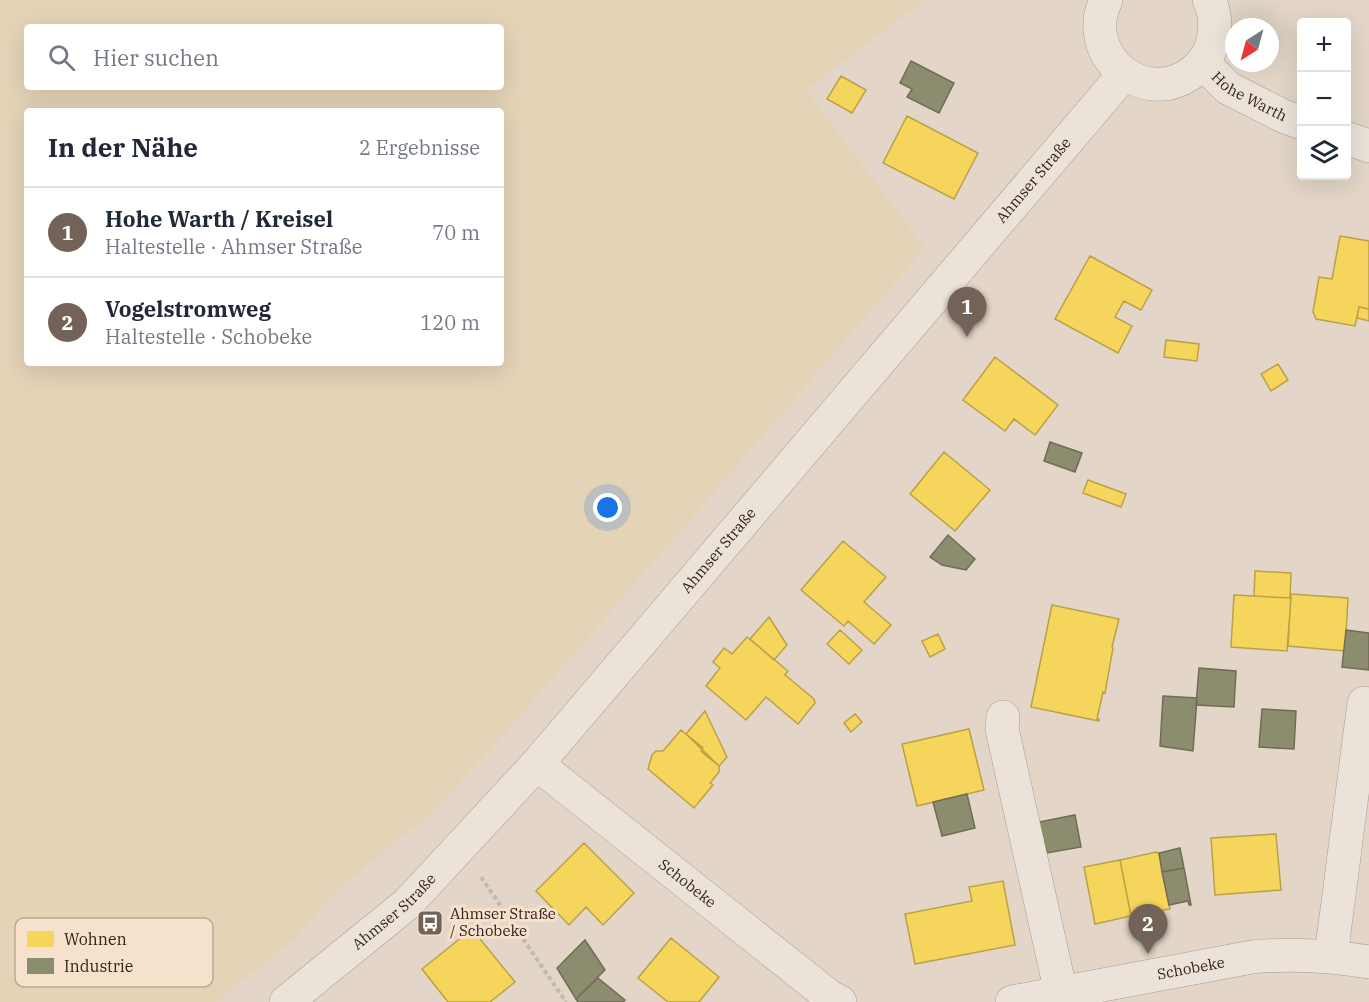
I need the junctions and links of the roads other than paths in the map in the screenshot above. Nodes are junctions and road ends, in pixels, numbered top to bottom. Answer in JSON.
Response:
{"nodes":[{"id":1,"x":1106,"y":0,"type":"edge"},
{"id":2,"x":1209,"y":0,"type":"edge"},
{"id":3,"x":1203,"y":63,"type":"junction"},
{"id":4,"x":1124,"y":74,"type":"junction"},
{"id":5,"x":1297,"y":121,"type":"edge"},
{"id":6,"x":1351,"y":139,"type":"edge"},
{"id":7,"x":1369,"y":146,"type":"edge"},
{"id":8,"x":1364,"y":703,"type":"dead end"},
{"id":9,"x":1003,"y":717,"type":"dead end"},
{"id":10,"x":537,"y":764,"type":"junction"},
{"id":11,"x":1331,"y":956,"type":"junction"},
{"id":12,"x":1369,"y":963,"type":"edge"},
{"id":13,"x":1061,"y":993,"type":"junction"},
{"id":14,"x":286,"y":1002,"type":"edge"},
{"id":15,"x":840,"y":1002,"type":"edge"},
{"id":16,"x":1012,"y":1002,"type":"edge"}],
"edges":[{"from":1,"to":4,"type":"street"},
{"from":2,"to":3,"type":"street"},
{"from":3,"to":4,"type":"street"},
{"from":3,"to":5,"type":"street","name":"Hohe Warth"},
{"from":4,"to":10,"type":"street","name":"Ahmser Straße"},
{"from":6,"to":7,"type":"street"},
{"from":8,"to":11,"type":"street"},
{"from":9,"to":13,"type":"street"},
{"from":10,"to":14,"type":"street","name":"Ahmser Straße"},
{"from":10,"to":15,"type":"street","name":"Schobeke"},
{"from":11,"to":12,"type":"street","name":"Schobeke"},
{"from":11,"to":13,"type":"street","name":"Schobeke"},
{"from":13,"to":16,"type":"street","name":"Schobeke"}]}
